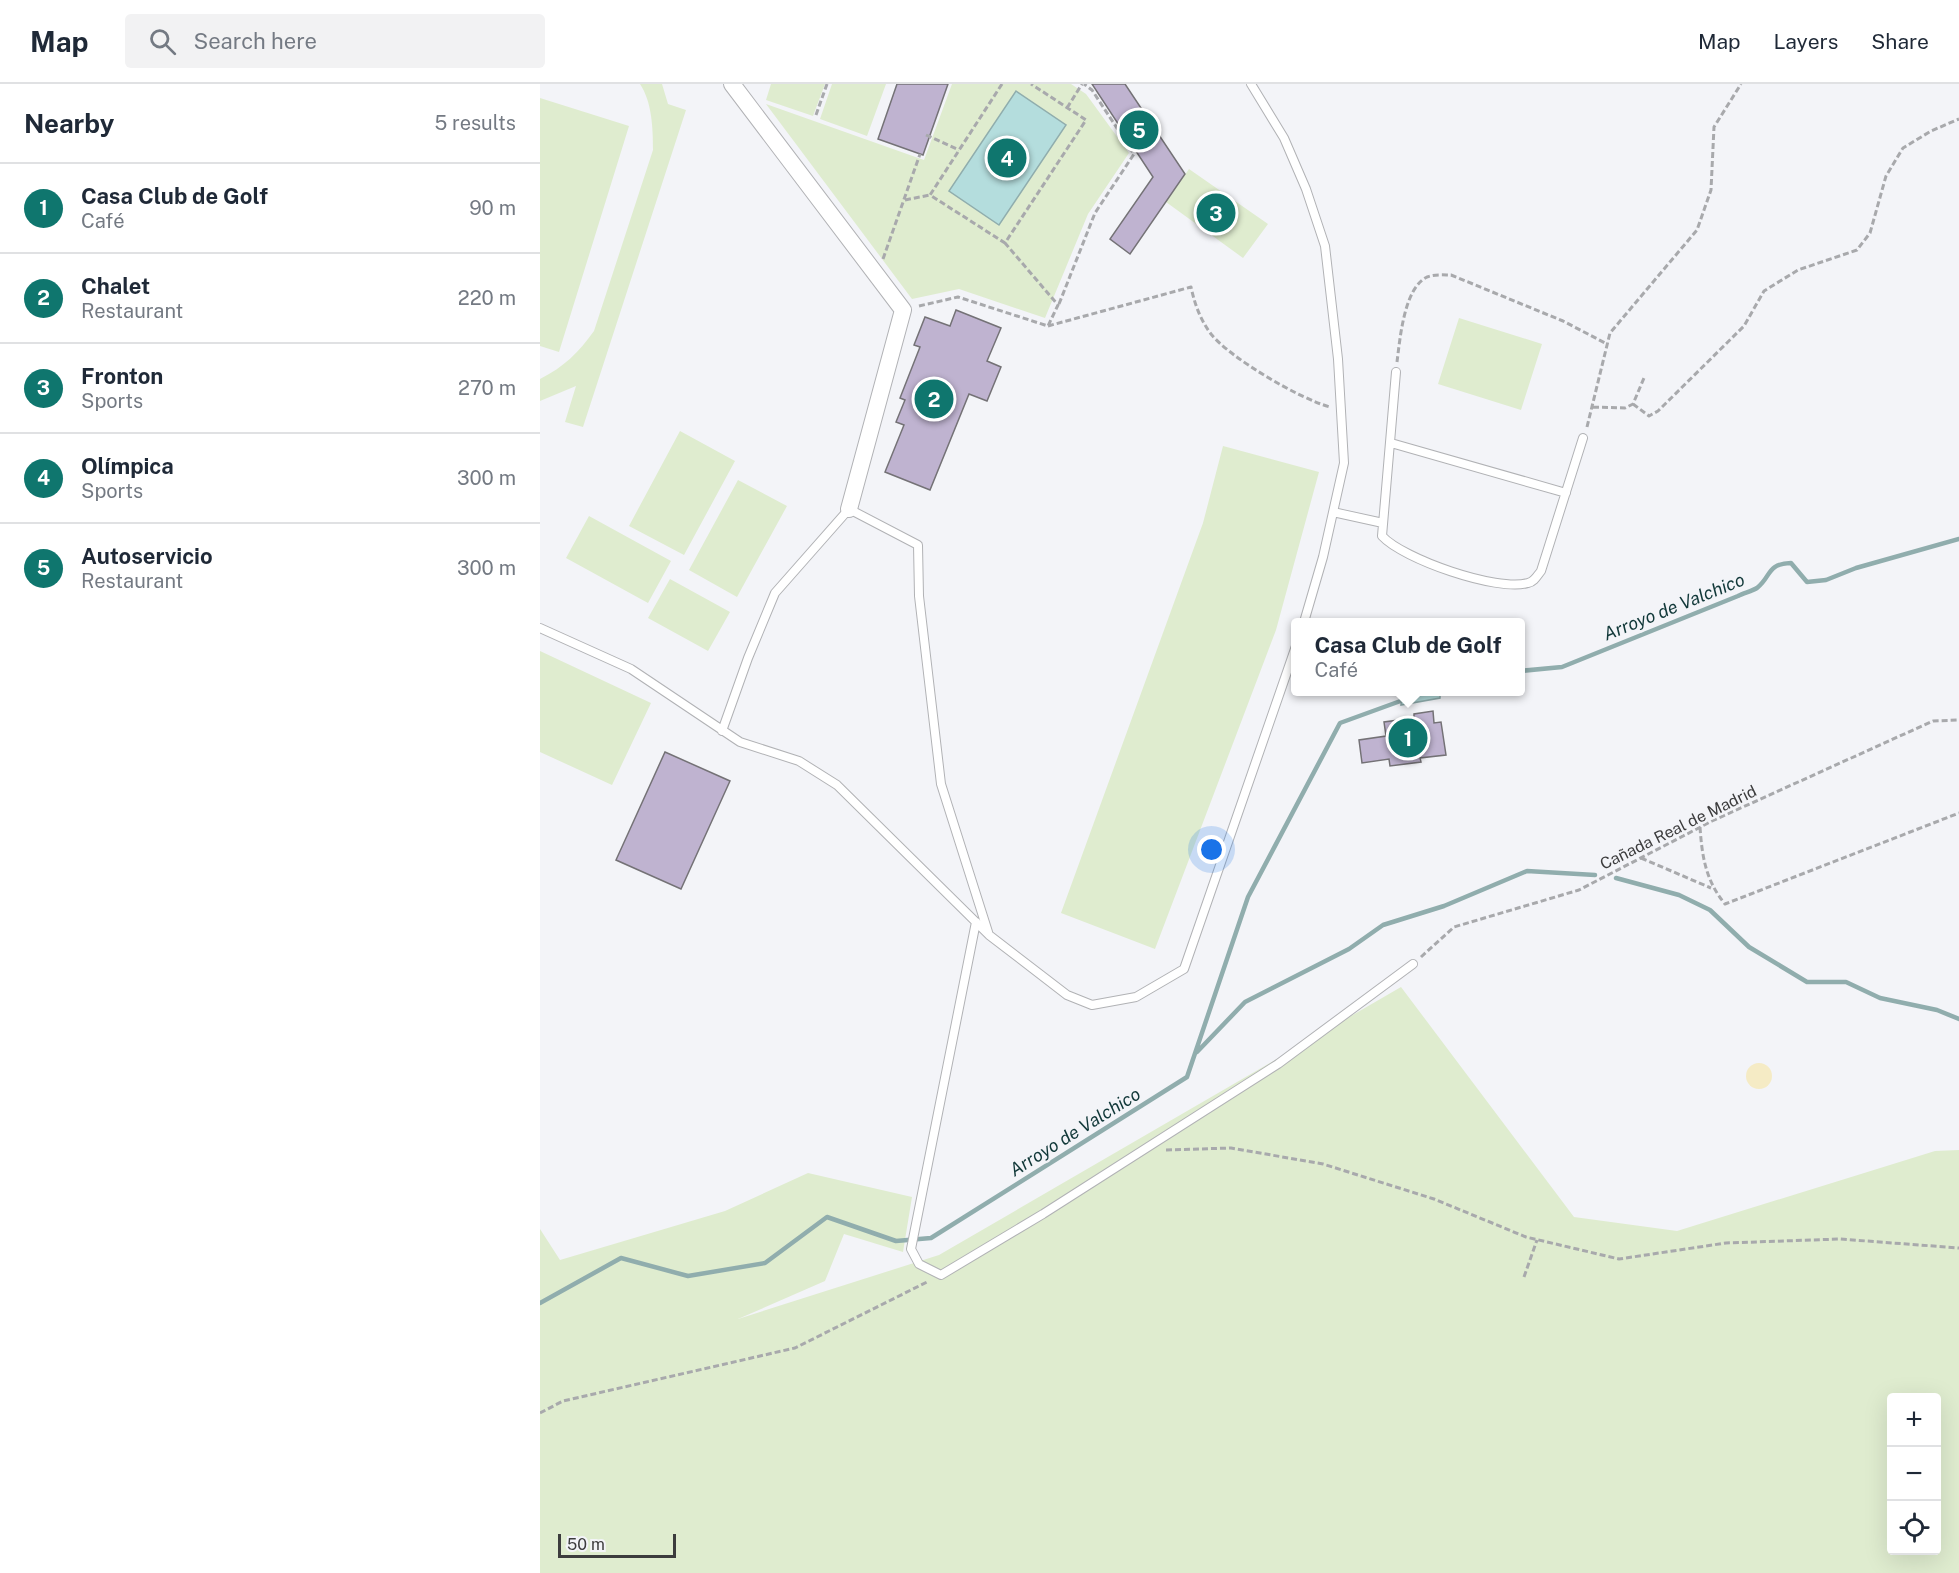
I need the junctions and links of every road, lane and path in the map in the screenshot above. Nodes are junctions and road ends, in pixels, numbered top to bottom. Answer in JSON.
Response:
{"nodes":[{"id":1,"x":732,"y":84,"type":"edge"},
{"id":2,"x":827,"y":84,"type":"edge"},
{"id":3,"x":1002,"y":84,"type":"edge"},
{"id":4,"x":1030,"y":84,"type":"edge"},
{"id":5,"x":1083,"y":84,"type":"edge"},
{"id":6,"x":1251,"y":84,"type":"edge"},
{"id":7,"x":1741,"y":84,"type":"edge"},
{"id":8,"x":1067,"y":108,"type":"junction"},
{"id":9,"x":816,"y":115,"type":"dead end"},
{"id":10,"x":1959,"y":119,"type":"edge"},
{"id":11,"x":926,"y":135,"type":"dead end"},
{"id":12,"x":959,"y":150,"type":"junction"},
{"id":13,"x":920,"y":154,"type":"dead end"},
{"id":14,"x":930,"y":195,"type":"junction"},
{"id":15,"x":905,"y":200,"type":"junction"},
{"id":16,"x":1005,"y":243,"type":"junction"},
{"id":17,"x":877,"y":275,"type":"junction"},
{"id":18,"x":1059,"y":305,"type":"junction"},
{"id":19,"x":903,"y":310,"type":"junction"},
{"id":20,"x":1048,"y":326,"type":"junction"},
{"id":21,"x":1607,"y":344,"type":"junction"},
{"id":22,"x":1396,"y":372,"type":"joint"},
{"id":23,"x":1644,"y":378,"type":"dead end"},
{"id":24,"x":1633,"y":404,"type":"junction"},
{"id":25,"x":1593,"y":407,"type":"junction"},
{"id":26,"x":1343,"y":411,"type":"junction"},
{"id":27,"x":1584,"y":438,"type":"joint"},
{"id":28,"x":1391,"y":443,"type":"junction"},
{"id":29,"x":1566,"y":493,"type":"junction"},
{"id":30,"x":849,"y":509,"type":"junction"},
{"id":31,"x":1333,"y":512,"type":"junction"},
{"id":32,"x":1383,"y":523,"type":"junction"},
{"id":33,"x":1305,"y":618,"type":"edge"},
{"id":34,"x":540,"y":628,"type":"edge"},
{"id":35,"x":1291,"y":660,"type":"edge"},
{"id":36,"x":1959,"y":720,"type":"edge"},
{"id":37,"x":722,"y":731,"type":"junction"},
{"id":38,"x":1959,"y":813,"type":"edge"},
{"id":39,"x":1700,"y":827,"type":"junction"},
{"id":40,"x":1641,"y":858,"type":"junction"},
{"id":41,"x":1711,"y":888,"type":"junction"},
{"id":42,"x":976,"y":922,"type":"junction"},
{"id":43,"x":989,"y":935,"type":"junction"},
{"id":44,"x":1413,"y":964,"type":"joint"},
{"id":45,"x":1140,"y":1151,"type":"junction"},
{"id":46,"x":1537,"y":1240,"type":"junction"},
{"id":47,"x":1959,"y":1248,"type":"edge"},
{"id":48,"x":941,"y":1275,"type":"junction"},
{"id":49,"x":1524,"y":1277,"type":"dead end"},
{"id":50,"x":540,"y":1413,"type":"edge"}],
"edges":[{"from":1,"to":17,"type":"street"},
{"from":2,"to":9,"type":"path"},
{"from":3,"to":12,"type":"path"},
{"from":4,"to":8,"type":"path"},
{"from":5,"to":8,"type":"path"},
{"from":5,"to":18,"type":"path"},
{"from":6,"to":26,"type":"lane"},
{"from":7,"to":21,"type":"path"},
{"from":8,"to":16,"type":"path"},
{"from":10,"to":24,"type":"path"},
{"from":11,"to":12,"type":"path"},
{"from":12,"to":14,"type":"path"},
{"from":13,"to":15,"type":"path"},
{"from":14,"to":15,"type":"path"},
{"from":14,"to":16,"type":"path"},
{"from":15,"to":17,"type":"path"},
{"from":16,"to":18,"type":"path"},
{"from":17,"to":19,"type":"street"},
{"from":18,"to":20,"type":"path"},
{"from":19,"to":20,"type":"path"},
{"from":19,"to":30,"type":"street"},
{"from":20,"to":26,"type":"path"},
{"from":21,"to":22,"type":"path"},
{"from":21,"to":25,"type":"path"},
{"from":22,"to":28,"type":"lane"},
{"from":23,"to":24,"type":"path"},
{"from":24,"to":25,"type":"path"},
{"from":25,"to":27,"type":"path"},
{"from":26,"to":31,"type":"lane"},
{"from":27,"to":29,"type":"lane"},
{"from":28,"to":29,"type":"lane"},
{"from":28,"to":32,"type":"lane"},
{"from":29,"to":32,"type":"lane"},
{"from":30,"to":37,"type":"lane"},
{"from":30,"to":43,"type":"lane"},
{"from":31,"to":32,"type":"lane"},
{"from":31,"to":33,"type":"lane"},
{"from":34,"to":37,"type":"lane"},
{"from":35,"to":43,"type":"lane"},
{"from":36,"to":39,"type":"path","name":"Cañada Real de Madrid"},
{"from":37,"to":42,"type":"lane"},
{"from":38,"to":41,"type":"path"},
{"from":39,"to":40,"type":"path","name":"Cañada Real de Madrid"},
{"from":39,"to":41,"type":"path"},
{"from":40,"to":41,"type":"path"},
{"from":40,"to":44,"type":"path","name":"Cañada Real de Madrid"},
{"from":42,"to":43,"type":"lane"},
{"from":42,"to":48,"type":"lane"},
{"from":44,"to":45,"type":"lane"},
{"from":45,"to":46,"type":"path"},
{"from":45,"to":48,"type":"lane"},
{"from":46,"to":47,"type":"path"},
{"from":46,"to":49,"type":"path"},
{"from":48,"to":50,"type":"path"}]}
